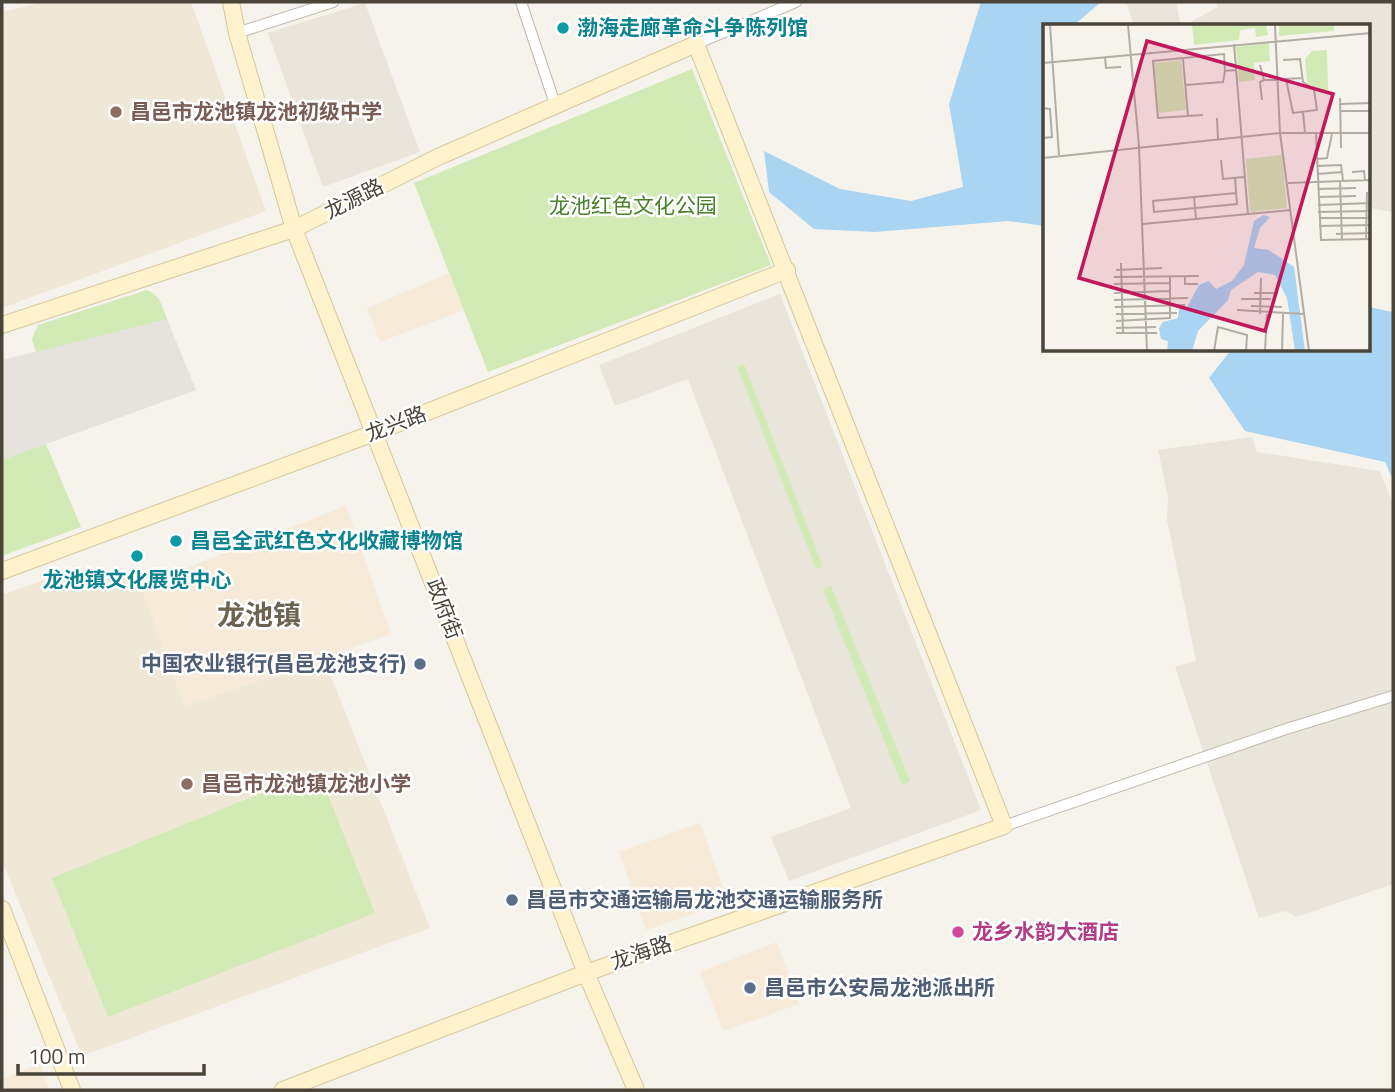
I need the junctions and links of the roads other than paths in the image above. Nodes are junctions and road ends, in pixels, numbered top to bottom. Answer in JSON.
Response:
{"nodes":[{"id":1,"x":231,"y":2,"type":"edge"},
{"id":2,"x":332,"y":2,"type":"edge"},
{"id":3,"x":521,"y":2,"type":"edge"},
{"id":4,"x":796,"y":2,"type":"edge"},
{"id":5,"x":237,"y":33,"type":"junction"},
{"id":6,"x":696,"y":44,"type":"junction"},
{"id":7,"x":555,"y":104,"type":"junction"},
{"id":8,"x":294,"y":229,"type":"junction"},
{"id":9,"x":787,"y":270,"type":"junction"},
{"id":10,"x":2,"y":326,"type":"edge"},
{"id":11,"x":374,"y":433,"type":"junction"},
{"id":12,"x":2,"y":571,"type":"edge"},
{"id":13,"x":1393,"y":696,"type":"edge"},
{"id":14,"x":1004,"y":826,"type":"junction"},
{"id":15,"x":2,"y":909,"type":"edge"},
{"id":16,"x":586,"y":973,"type":"junction"},
{"id":17,"x":72,"y":1090,"type":"edge"},
{"id":18,"x":283,"y":1090,"type":"edge"},
{"id":19,"x":636,"y":1090,"type":"edge"}],
"edges":[{"from":1,"to":5,"type":"street","name":"政府街"},
{"from":2,"to":5,"type":"street"},
{"from":3,"to":7,"type":"street"},
{"from":4,"to":6,"type":"street"},
{"from":5,"to":8,"type":"street","name":"政府街"},
{"from":6,"to":7,"type":"street","name":"龙源路"},
{"from":6,"to":9,"type":"street"},
{"from":7,"to":8,"type":"street","name":"龙源路"},
{"from":8,"to":10,"type":"street","name":"龙源路"},
{"from":8,"to":11,"type":"street","name":"政府街"},
{"from":9,"to":11,"type":"street","name":"龙兴路"},
{"from":9,"to":14,"type":"street"},
{"from":11,"to":12,"type":"street","name":"龙兴路"},
{"from":11,"to":16,"type":"street","name":"政府街"},
{"from":13,"to":14,"type":"street"},
{"from":14,"to":16,"type":"street","name":"龙海路"},
{"from":15,"to":17,"type":"street"},
{"from":16,"to":18,"type":"street","name":"龙海路"},
{"from":16,"to":19,"type":"street","name":"政府街"}]}
